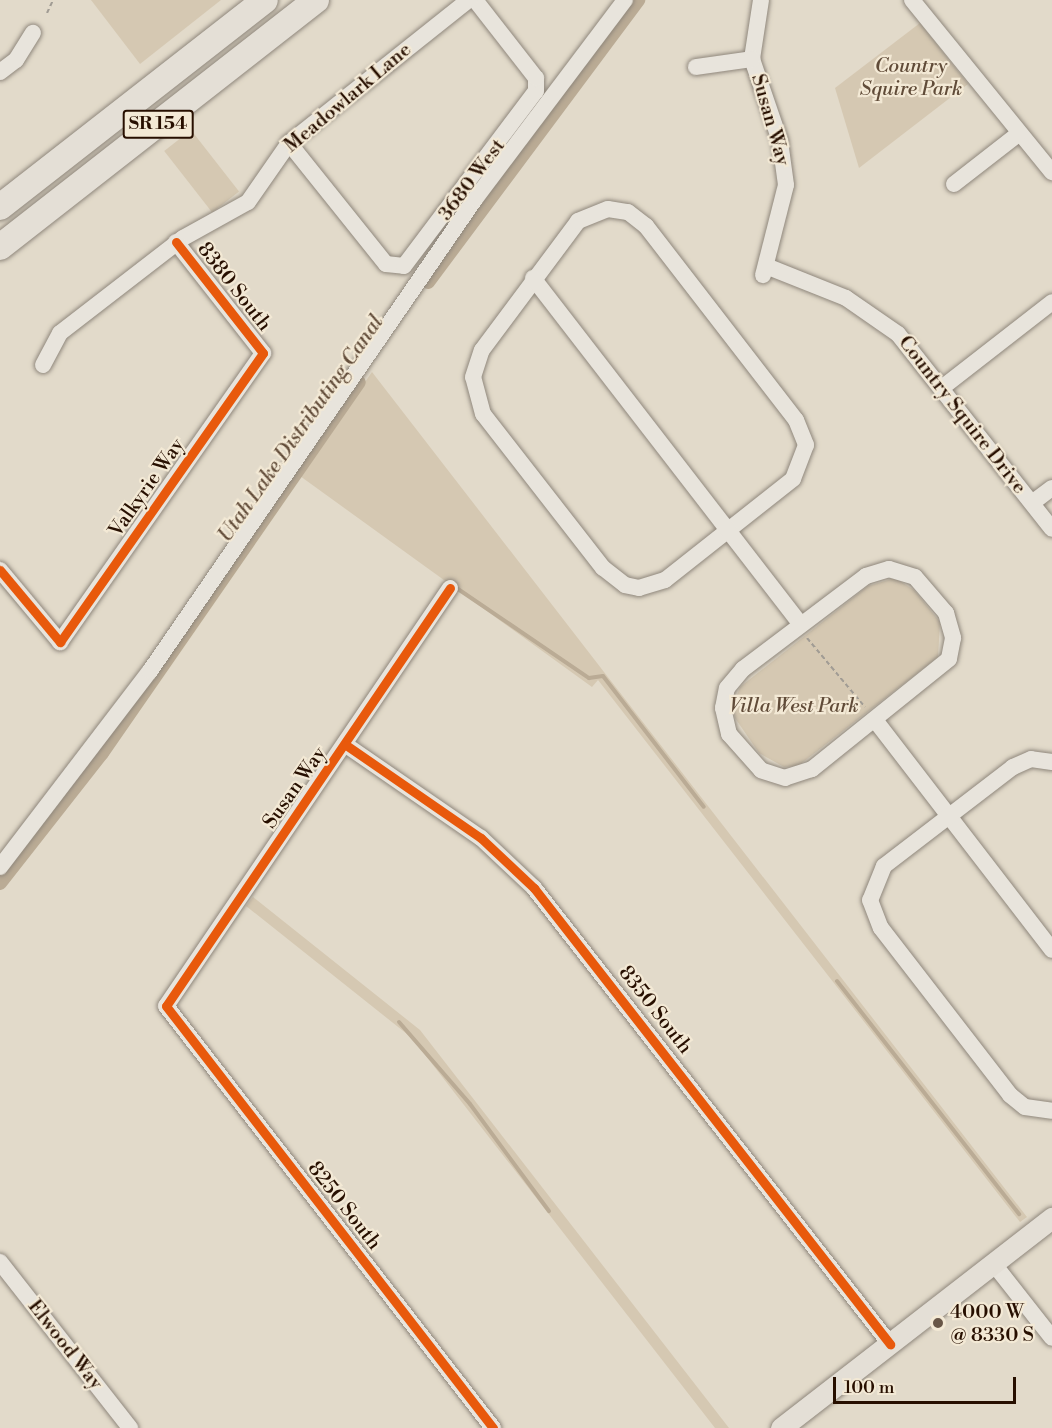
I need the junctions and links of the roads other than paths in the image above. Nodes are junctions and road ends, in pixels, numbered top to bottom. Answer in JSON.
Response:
{"nodes":[{"id":1,"x":265,"y":0,"type":"edge"},
{"id":2,"x":316,"y":0,"type":"edge"},
{"id":3,"x":469,"y":0,"type":"edge"},
{"id":4,"x":475,"y":0,"type":"edge"},
{"id":5,"x":625,"y":0,"type":"edge"},
{"id":6,"x":762,"y":0,"type":"edge"},
{"id":7,"x":912,"y":0,"type":"edge"},
{"id":8,"x":33,"y":33,"type":"dead end"},
{"id":9,"x":752,"y":59,"type":"junction"},
{"id":10,"x":696,"y":67,"type":"dead end"},
{"id":11,"x":0,"y":72,"type":"edge"},
{"id":12,"x":1017,"y":135,"type":"junction"},
{"id":13,"x":289,"y":143,"type":"junction"},
{"id":14,"x":1052,"y":172,"type":"edge"},
{"id":15,"x":954,"y":184,"type":"dead end"},
{"id":16,"x":0,"y":207,"type":"edge"},
{"id":17,"x":176,"y":242,"type":"junction"},
{"id":18,"x":0,"y":247,"type":"edge"},
{"id":19,"x":765,"y":271,"type":"joint"},
{"id":20,"x":533,"y":278,"type":"junction"},
{"id":21,"x":1052,"y":302,"type":"edge"},
{"id":22,"x":263,"y":353,"type":"joint"},
{"id":23,"x":43,"y":365,"type":"dead end"},
{"id":24,"x":943,"y":387,"type":"junction"},
{"id":25,"x":1052,"y":488,"type":"edge"},
{"id":26,"x":1032,"y":503,"type":"junction"},
{"id":27,"x":1052,"y":529,"type":"edge"},
{"id":28,"x":728,"y":531,"type":"junction"},
{"id":29,"x":0,"y":570,"type":"edge"},
{"id":30,"x":450,"y":588,"type":"dead end"},
{"id":31,"x":801,"y":625,"type":"junction"},
{"id":32,"x":875,"y":720,"type":"junction"},
{"id":33,"x":346,"y":745,"type":"junction"},
{"id":34,"x":1052,"y":762,"type":"edge"},
{"id":35,"x":948,"y":816,"type":"junction"},
{"id":36,"x":0,"y":867,"type":"edge"},
{"id":37,"x":1052,"y":950,"type":"edge"},
{"id":38,"x":166,"y":1006,"type":"joint"},
{"id":39,"x":1052,"y":1112,"type":"edge"},
{"id":40,"x":1052,"y":1218,"type":"edge"},
{"id":41,"x":0,"y":1262,"type":"edge"},
{"id":42,"x":993,"y":1263,"type":"junction"},
{"id":43,"x":1052,"y":1338,"type":"edge"},
{"id":44,"x":890,"y":1344,"type":"junction"},
{"id":45,"x":130,"y":1428,"type":"edge"},
{"id":46,"x":493,"y":1428,"type":"edge"},
{"id":47,"x":782,"y":1428,"type":"edge"}],
"edges":[{"from":1,"to":16,"type":"highway","number":"SR 154"},
{"from":2,"to":18,"type":"highway","number":"SR 154"},
{"from":3,"to":13,"type":"street","name":"Meadowlark Lane"},
{"from":4,"to":13,"type":"street","name":"3680 West"},
{"from":5,"to":36,"type":"street"},
{"from":6,"to":9,"type":"street","name":"Susan Way"},
{"from":7,"to":12,"type":"street"},
{"from":8,"to":11,"type":"street"},
{"from":9,"to":10,"type":"street"},
{"from":9,"to":19,"type":"street","name":"Susan Way"},
{"from":12,"to":14,"type":"street"},
{"from":12,"to":15,"type":"street"},
{"from":13,"to":17,"type":"street","name":"Meadowlark Lane"},
{"from":17,"to":22,"type":"street","name":"8380 South"},
{"from":17,"to":23,"type":"street","name":"Meadowlark Lane"},
{"from":19,"to":24,"type":"street","name":"Country Squire Drive"},
{"from":20,"to":28,"type":"street"},
{"from":20,"to":28,"type":"street"},
{"from":20,"to":28,"type":"street"},
{"from":21,"to":24,"type":"street"},
{"from":22,"to":29,"type":"street","name":"Valkyrie Way"},
{"from":24,"to":26,"type":"street","name":"Country Squire Drive"},
{"from":25,"to":26,"type":"street"},
{"from":26,"to":27,"type":"street","name":"Country Squire Drive"},
{"from":28,"to":31,"type":"street"},
{"from":30,"to":33,"type":"street","name":"Susan Way"},
{"from":31,"to":32,"type":"street"},
{"from":31,"to":32,"type":"street"},
{"from":32,"to":35,"type":"street"},
{"from":33,"to":38,"type":"street","name":"Susan Way"},
{"from":33,"to":44,"type":"street","name":"8350 South"},
{"from":34,"to":35,"type":"street"},
{"from":35,"to":37,"type":"street"},
{"from":35,"to":39,"type":"street"},
{"from":38,"to":46,"type":"street","name":"8250 South"},
{"from":40,"to":42,"type":"main road"},
{"from":41,"to":45,"type":"street","name":"Elwood Way"},
{"from":42,"to":43,"type":"street"},
{"from":42,"to":44,"type":"main road"},
{"from":44,"to":47,"type":"main road"}]}
